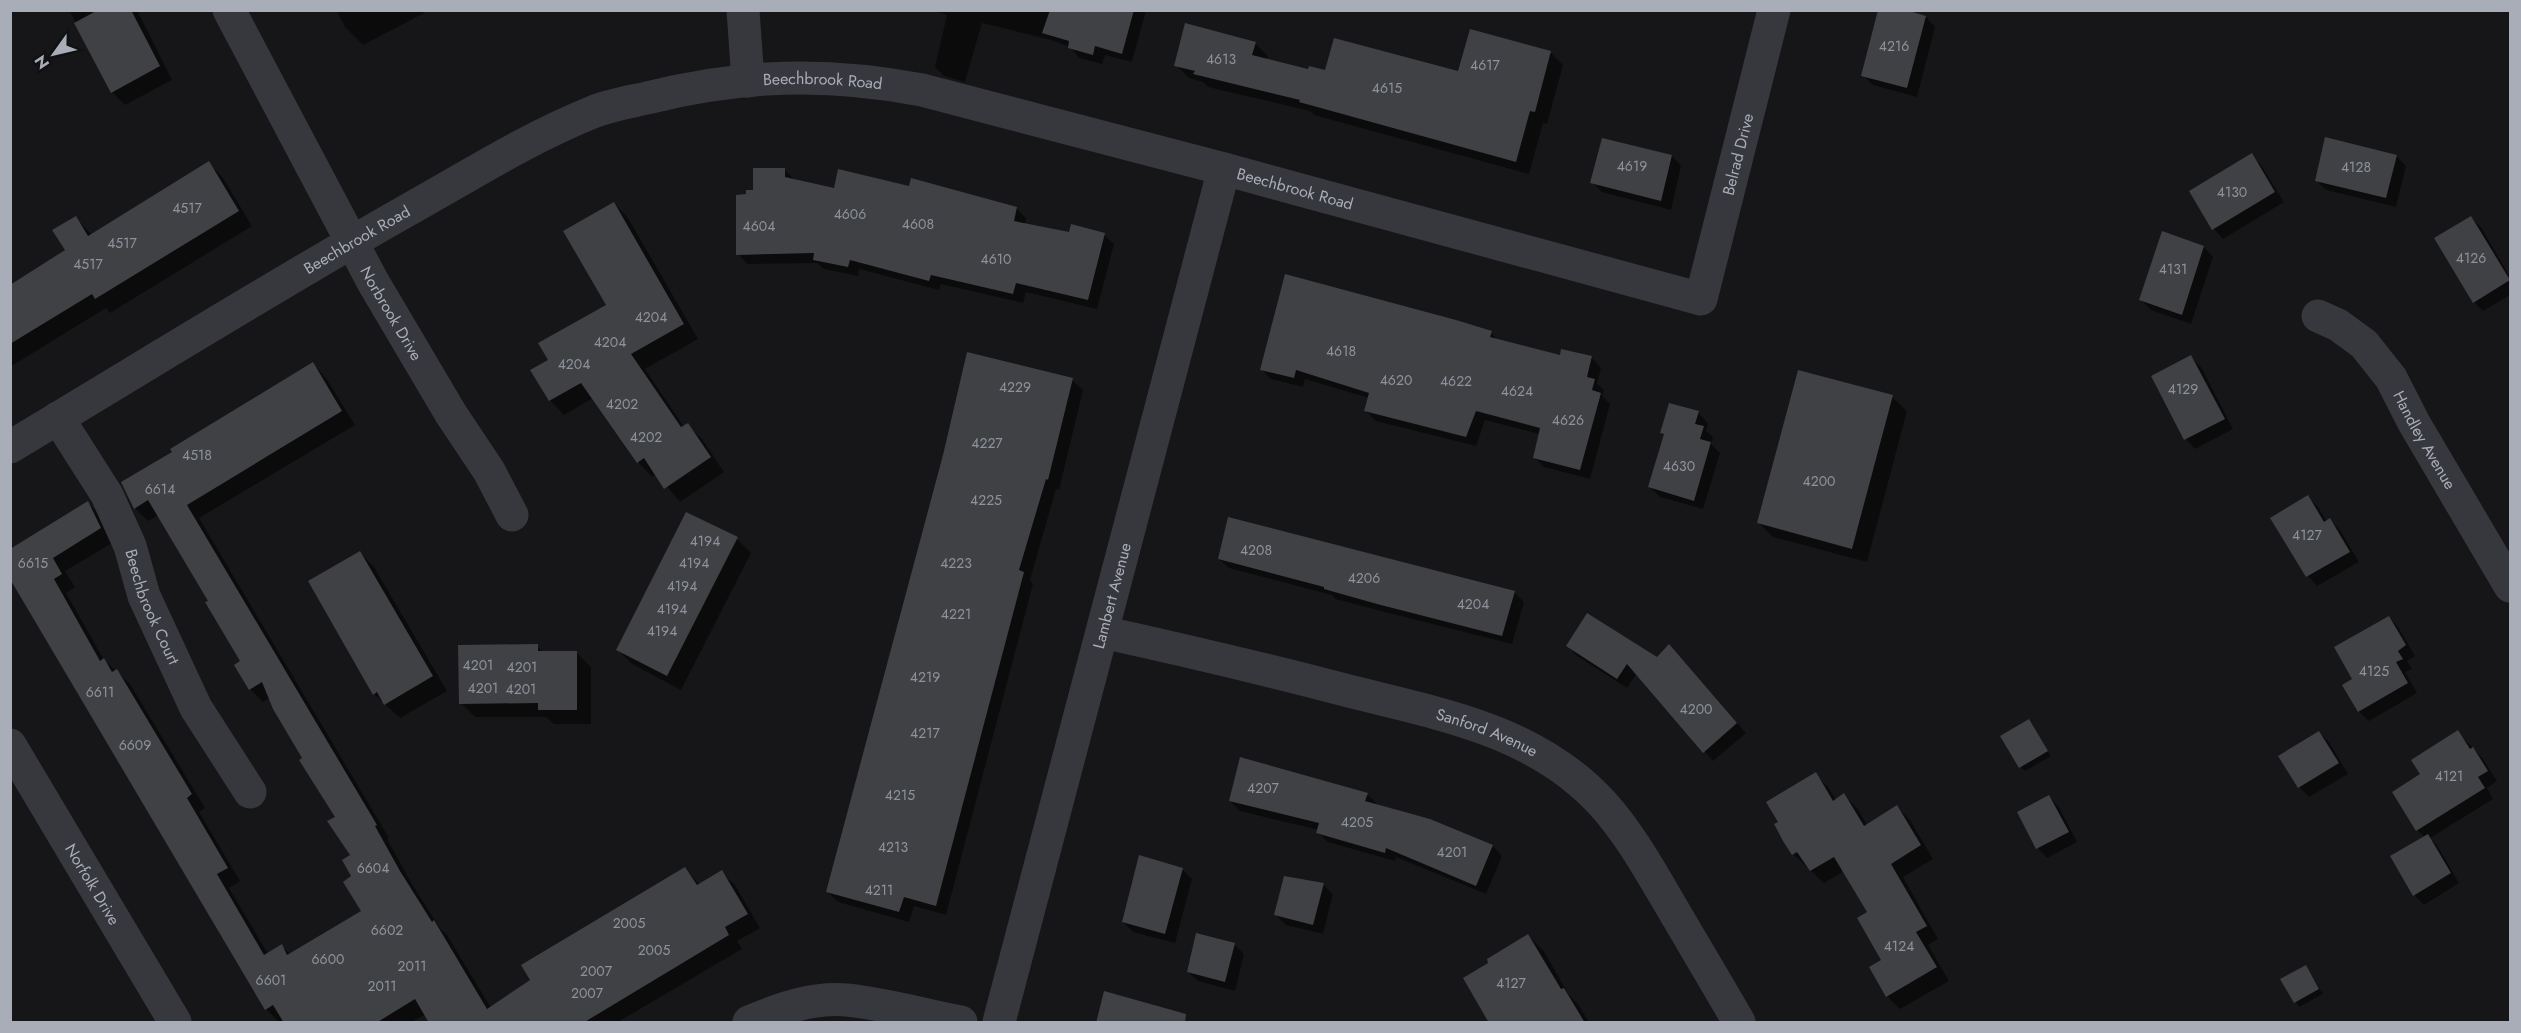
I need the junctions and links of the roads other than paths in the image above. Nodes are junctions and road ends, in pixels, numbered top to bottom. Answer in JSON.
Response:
{"nodes":[{"id":1,"x":229,"y":10,"type":"edge"},
{"id":2,"x":743,"y":10,"type":"edge"},
{"id":3,"x":1774,"y":10,"type":"edge"},
{"id":4,"x":748,"y":81,"type":"junction"},
{"id":5,"x":1224,"y":169,"type":"junction"},
{"id":6,"x":351,"y":242,"type":"junction"},
{"id":7,"x":1701,"y":299,"type":"joint"},
{"id":8,"x":2318,"y":316,"type":"dead end"},
{"id":9,"x":58,"y":418,"type":"junction"},
{"id":10,"x":10,"y":447,"type":"edge"},
{"id":11,"x":512,"y":515,"type":"dead end"},
{"id":12,"x":2511,"y":586,"type":"edge"},
{"id":13,"x":1102,"y":632,"type":"junction"},
{"id":14,"x":10,"y":745,"type":"edge"},
{"id":15,"x":250,"y":792,"type":"dead end"},
{"id":16,"x":175,"y":1023,"type":"edge"},
{"id":17,"x":748,"y":1023,"type":"edge"},
{"id":18,"x":961,"y":1023,"type":"edge"},
{"id":19,"x":999,"y":1023,"type":"edge"},
{"id":20,"x":1739,"y":1023,"type":"edge"}],
"edges":[{"from":1,"to":6,"type":"street","name":"Norbrook Drive"},
{"from":2,"to":4,"type":"street"},
{"from":3,"to":7,"type":"street","name":"Belrad Drive"},
{"from":4,"to":5,"type":"street","name":"Beechbrook Road"},
{"from":4,"to":6,"type":"street","name":"Beechbrook Road"},
{"from":5,"to":7,"type":"street","name":"Beechbrook Road"},
{"from":5,"to":13,"type":"street","name":"Lambert Avenue"},
{"from":6,"to":9,"type":"street","name":"Beechbrook Road"},
{"from":6,"to":11,"type":"street","name":"Norbrook Drive"},
{"from":8,"to":12,"type":"street","name":"Handley Avenue"},
{"from":9,"to":10,"type":"street","name":"Beechbrook Road"},
{"from":9,"to":15,"type":"street","name":"Beechbrook Court"},
{"from":13,"to":19,"type":"street","name":"Lambert Avenue"},
{"from":13,"to":20,"type":"street","name":"Sanford Avenue"},
{"from":14,"to":16,"type":"street","name":"Norfolk Drive"},
{"from":17,"to":18,"type":"street"}]}
